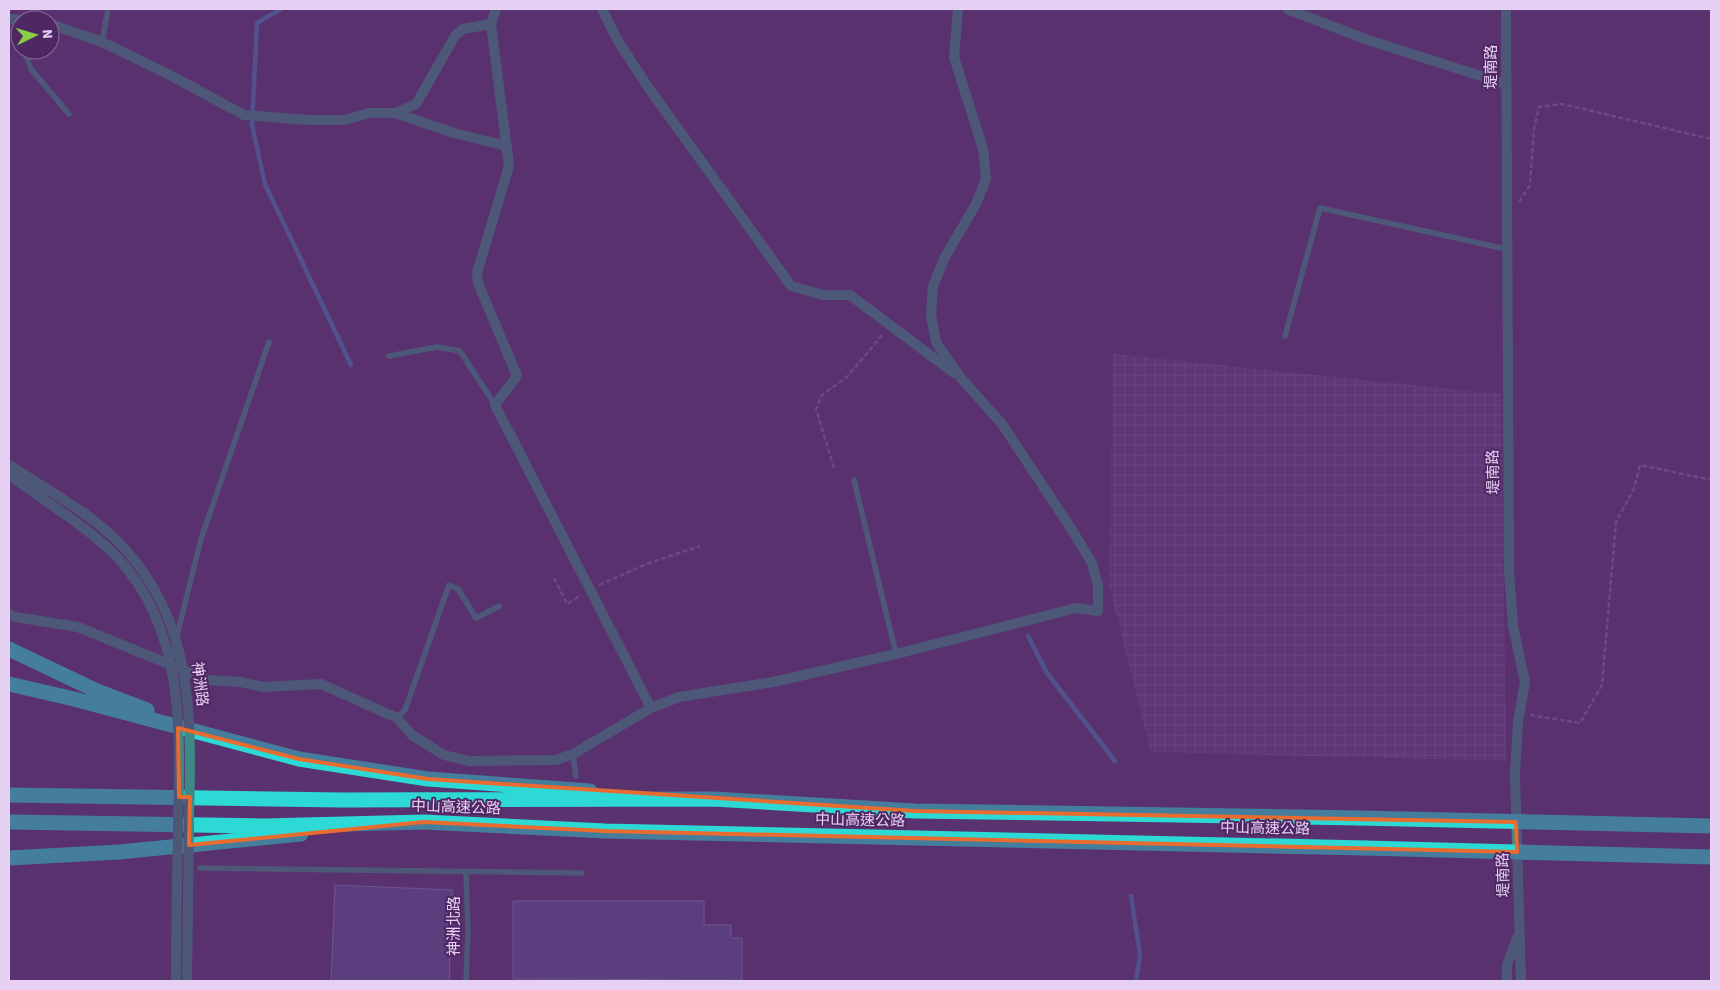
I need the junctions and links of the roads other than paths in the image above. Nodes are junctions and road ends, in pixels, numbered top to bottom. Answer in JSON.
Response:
{"nodes":[{"id":1,"x":108,"y":9,"type":"edge"},
{"id":2,"x":496,"y":9,"type":"edge"},
{"id":3,"x":602,"y":9,"type":"edge"},
{"id":4,"x":958,"y":9,"type":"edge"},
{"id":5,"x":1287,"y":9,"type":"edge"},
{"id":6,"x":1506,"y":9,"type":"edge"},
{"id":7,"x":491,"y":24,"type":"junction"},
{"id":8,"x":60,"y":27,"type":"edge"},
{"id":9,"x":102,"y":42,"type":"junction"},
{"id":10,"x":28,"y":60,"type":"edge"},
{"id":11,"x":1506,"y":84,"type":"junction"},
{"id":12,"x":395,"y":113,"type":"junction"},
{"id":13,"x":70,"y":114,"type":"dead end"},
{"id":14,"x":507,"y":146,"type":"junction"},
{"id":15,"x":1506,"y":249,"type":"junction"},
{"id":16,"x":1285,"y":336,"type":"dead end"},
{"id":17,"x":269,"y":342,"type":"dead end"},
{"id":18,"x":389,"y":356,"type":"dead end"},
{"id":19,"x":961,"y":378,"type":"junction"},
{"id":20,"x":495,"y":405,"type":"junction"},
{"id":21,"x":9,"y":465,"type":"edge"},
{"id":22,"x":9,"y":474,"type":"edge"},
{"id":23,"x":854,"y":480,"type":"dead end"},
{"id":24,"x":499,"y":606,"type":"dead end"},
{"id":25,"x":9,"y":614,"type":"edge"},
{"id":26,"x":9,"y":649,"type":"edge"},
{"id":27,"x":896,"y":654,"type":"junction"},
{"id":28,"x":170,"y":663,"type":"junction"},
{"id":29,"x":14,"y":685,"type":"edge"},
{"id":30,"x":651,"y":708,"type":"junction"},
{"id":31,"x":396,"y":718,"type":"junction"},
{"id":32,"x":229,"y":742,"type":"junction"},
{"id":33,"x":573,"y":754,"type":"junction"},
{"id":34,"x":576,"y":776,"type":"dead end"},
{"id":35,"x":9,"y":794,"type":"edge"},
{"id":36,"x":714,"y":799,"type":"junction"},
{"id":37,"x":9,"y":822,"type":"edge"},
{"id":38,"x":424,"y":822,"type":"junction"},
{"id":39,"x":1711,"y":826,"type":"edge"},
{"id":40,"x":1711,"y":857,"type":"edge"},
{"id":41,"x":9,"y":858,"type":"edge"},
{"id":42,"x":200,"y":868,"type":"dead end"},
{"id":43,"x":466,"y":871,"type":"junction"},
{"id":44,"x":582,"y":873,"type":"dead end"},
{"id":45,"x":1519,"y":933,"type":"junction"},
{"id":46,"x":176,"y":981,"type":"edge"},
{"id":47,"x":187,"y":981,"type":"edge"},
{"id":48,"x":466,"y":981,"type":"edge"},
{"id":49,"x":1507,"y":981,"type":"edge"},
{"id":50,"x":1521,"y":981,"type":"edge"}],
"edges":[{"from":1,"to":9,"type":"lane"},
{"from":2,"to":7,"type":"street"},
{"from":3,"to":19,"type":"street"},
{"from":4,"to":19,"type":"street"},
{"from":5,"to":11,"type":"street"},
{"from":6,"to":11,"type":"street","name":"堤南路"},
{"from":7,"to":12,"type":"street"},
{"from":7,"to":14,"type":"street"},
{"from":8,"to":9,"type":"street"},
{"from":9,"to":12,"type":"street"},
{"from":10,"to":13,"type":"lane"},
{"from":11,"to":15,"type":"street","name":"堤南路"},
{"from":12,"to":14,"type":"street"},
{"from":14,"to":20,"type":"street"},
{"from":15,"to":16,"type":"lane"},
{"from":15,"to":45,"type":"street","name":"堤南路"},
{"from":17,"to":28,"type":"lane"},
{"from":18,"to":20,"type":"lane"},
{"from":19,"to":27,"type":"street"},
{"from":20,"to":30,"type":"street"},
{"from":21,"to":47,"type":"street","name":"神洲路","bridge":true},
{"from":22,"to":46,"type":"street","name":"神洲路","bridge":true},
{"from":23,"to":27,"type":"lane"},
{"from":24,"to":31,"type":"lane"},
{"from":25,"to":28,"type":"street"},
{"from":26,"to":32,"type":"highway"},
{"from":27,"to":30,"type":"street"},
{"from":28,"to":31,"type":"street"},
{"from":29,"to":32,"type":"highway"},
{"from":30,"to":33,"type":"street"},
{"from":31,"to":33,"type":"street"},
{"from":32,"to":36,"type":"highway"},
{"from":33,"to":34,"type":"lane"},
{"from":35,"to":36,"type":"highway","name":"中山高速公路"},
{"from":36,"to":39,"type":"highway","name":"中山高速公路","bridge":true},
{"from":37,"to":38,"type":"highway","name":"中山高速公路"},
{"from":38,"to":40,"type":"highway","name":"中山高速公路","bridge":true},
{"from":38,"to":41,"type":"highway"},
{"from":42,"to":43,"type":"lane"},
{"from":43,"to":44,"type":"lane"},
{"from":43,"to":48,"type":"lane","name":"神洲北路"},
{"from":45,"to":49,"type":"street","name":"堤南路"},
{"from":45,"to":50,"type":"street","name":"堤南路"}]}
